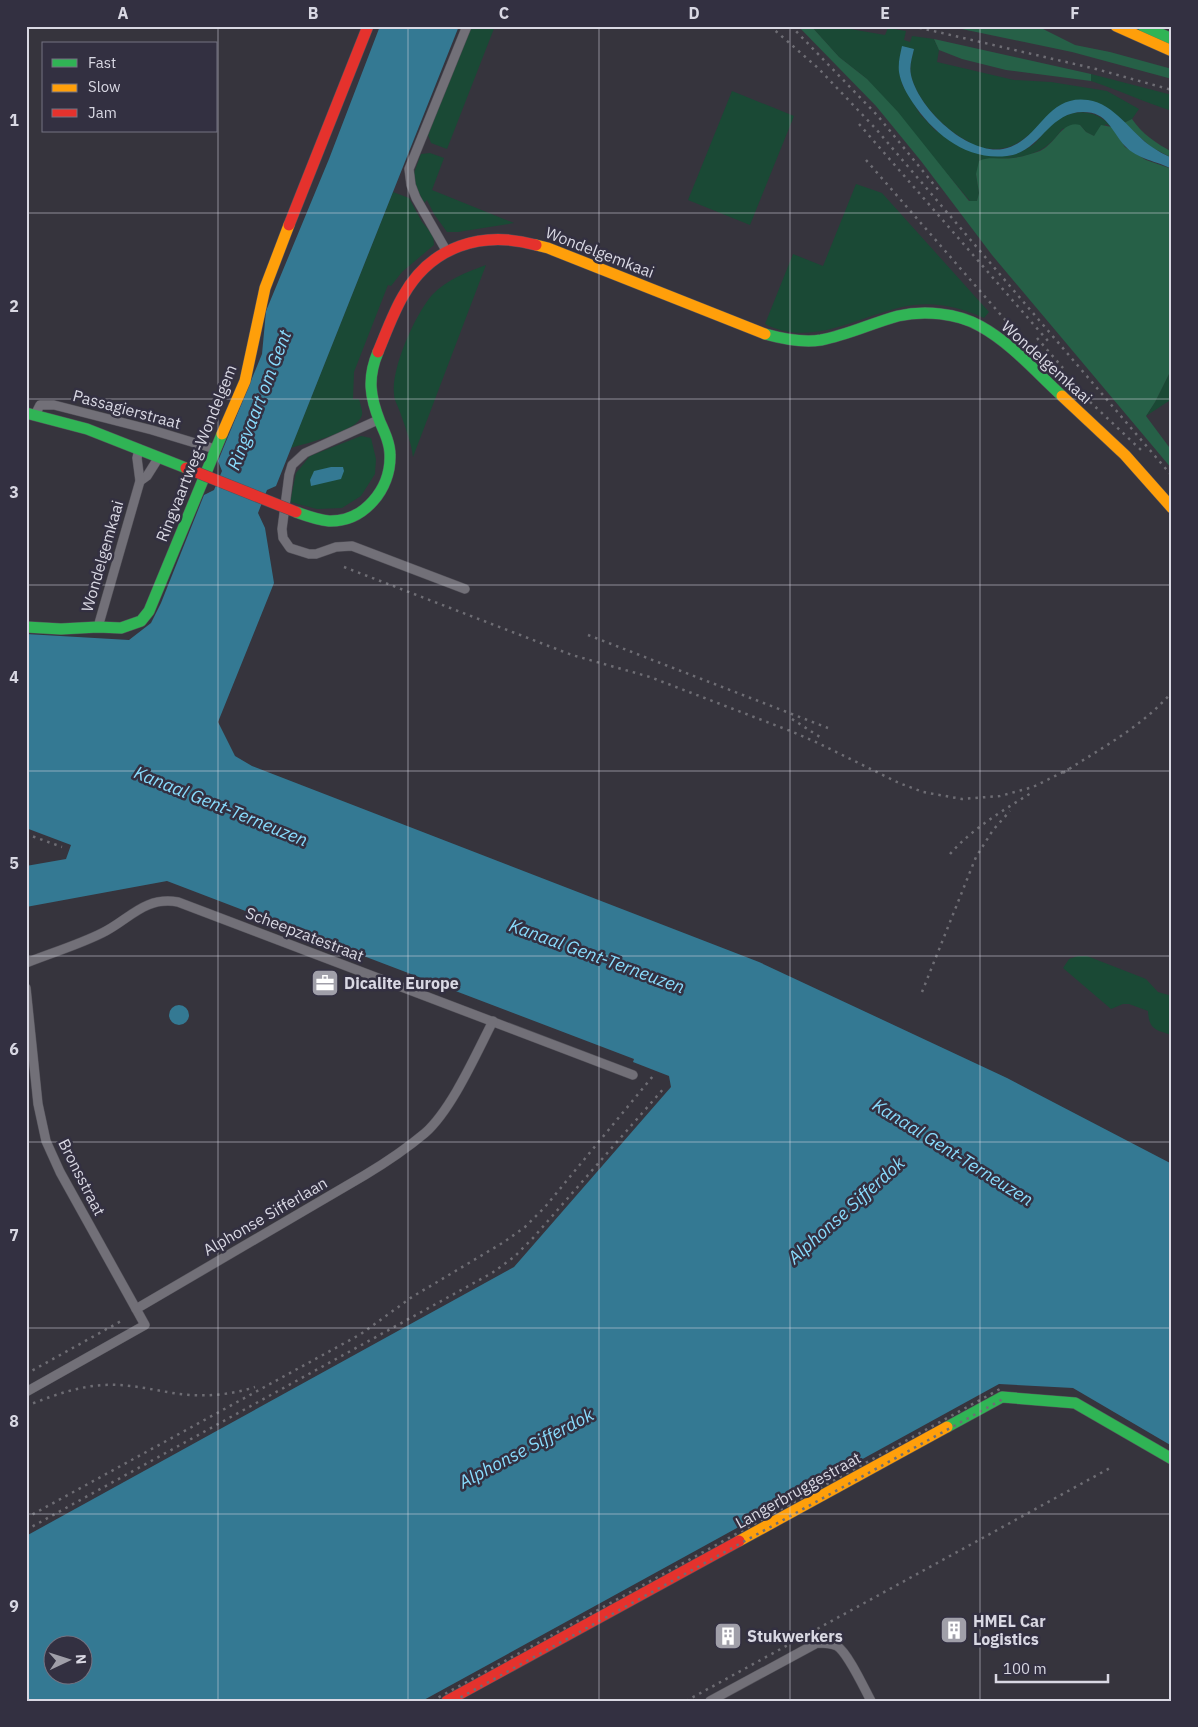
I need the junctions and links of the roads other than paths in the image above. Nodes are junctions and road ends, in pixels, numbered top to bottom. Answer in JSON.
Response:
{"nodes":[{"id":1,"x":368,"y":26,"type":"edge"},
{"id":2,"x":467,"y":26,"type":"edge"},
{"id":3,"x":1116,"y":26,"type":"edge"},
{"id":4,"x":1143,"y":26,"type":"edge"},
{"id":5,"x":1172,"y":38,"type":"edge"},
{"id":6,"x":1172,"y":51,"type":"edge"},
{"id":7,"x":447,"y":252,"type":"junction"},
{"id":8,"x":31,"y":414,"type":"edge"},
{"id":9,"x":378,"y":420,"type":"junction"},
{"id":10,"x":139,"y":449,"type":"junction"},
{"id":11,"x":216,"y":449,"type":"junction"},
{"id":12,"x":159,"y":457,"type":"junction"},
{"id":13,"x":140,"y":481,"type":"junction"},
{"id":14,"x":1172,"y":508,"type":"edge"},
{"id":15,"x":466,"y":589,"type":"dead end"},
{"id":16,"x":26,"y":627,"type":"edge"},
{"id":17,"x":98,"y":628,"type":"junction"},
{"id":18,"x":26,"y":963,"type":"edge"},
{"id":19,"x":26,"y":988,"type":"edge"},
{"id":20,"x":493,"y":1021,"type":"junction"},
{"id":21,"x":633,"y":1076,"type":"dead end"},
{"id":22,"x":136,"y":1309,"type":"junction"},
{"id":23,"x":26,"y":1392,"type":"edge"},
{"id":24,"x":1172,"y":1459,"type":"edge"},
{"id":25,"x":447,"y":1701,"type":"edge"},
{"id":26,"x":710,"y":1701,"type":"edge"},
{"id":27,"x":871,"y":1701,"type":"edge"}],
"edges":[{"from":1,"to":11,"type":"main road","name":"Ringvaartweg-Wondelgem"},
{"from":2,"to":7,"type":"street"},
{"from":3,"to":6,"type":"main road"},
{"from":4,"to":5,"type":"main road"},
{"from":7,"to":9,"type":"main road","name":"Wondelgemkaai"},
{"from":7,"to":14,"type":"main road","name":"Wondelgemkaai"},
{"from":8,"to":10,"type":"main road"},
{"from":8,"to":11,"type":"street","name":"Passagierstraat"},
{"from":9,"to":12,"type":"main road","name":"Wondelgemkaai","bridge":true},
{"from":9,"to":15,"type":"street"},
{"from":10,"to":12,"type":"main road","name":"Wondelgemkaai"},
{"from":10,"to":13,"type":"street","name":"Wondelgemkaai"},
{"from":11,"to":17,"type":"main road","name":"Ringvaartweg-Wondelgem"},
{"from":12,"to":13,"type":"street","name":"Wondelgemkaai"},
{"from":13,"to":17,"type":"street","name":"Wondelgemkaai"},
{"from":16,"to":17,"type":"main road","name":"Wondelgemkaai"},
{"from":18,"to":20,"type":"street","name":"Scheepzatestraat"},
{"from":19,"to":22,"type":"street","name":"Bronsstraat"},
{"from":20,"to":21,"type":"street","name":"Scheepzatestraat"},
{"from":20,"to":22,"type":"street","name":"Alphonse Sifferlaan"},
{"from":22,"to":23,"type":"street"},
{"from":24,"to":25,"type":"main road","name":"Langerbruggestraat"},
{"from":26,"to":27,"type":"street"}]}
